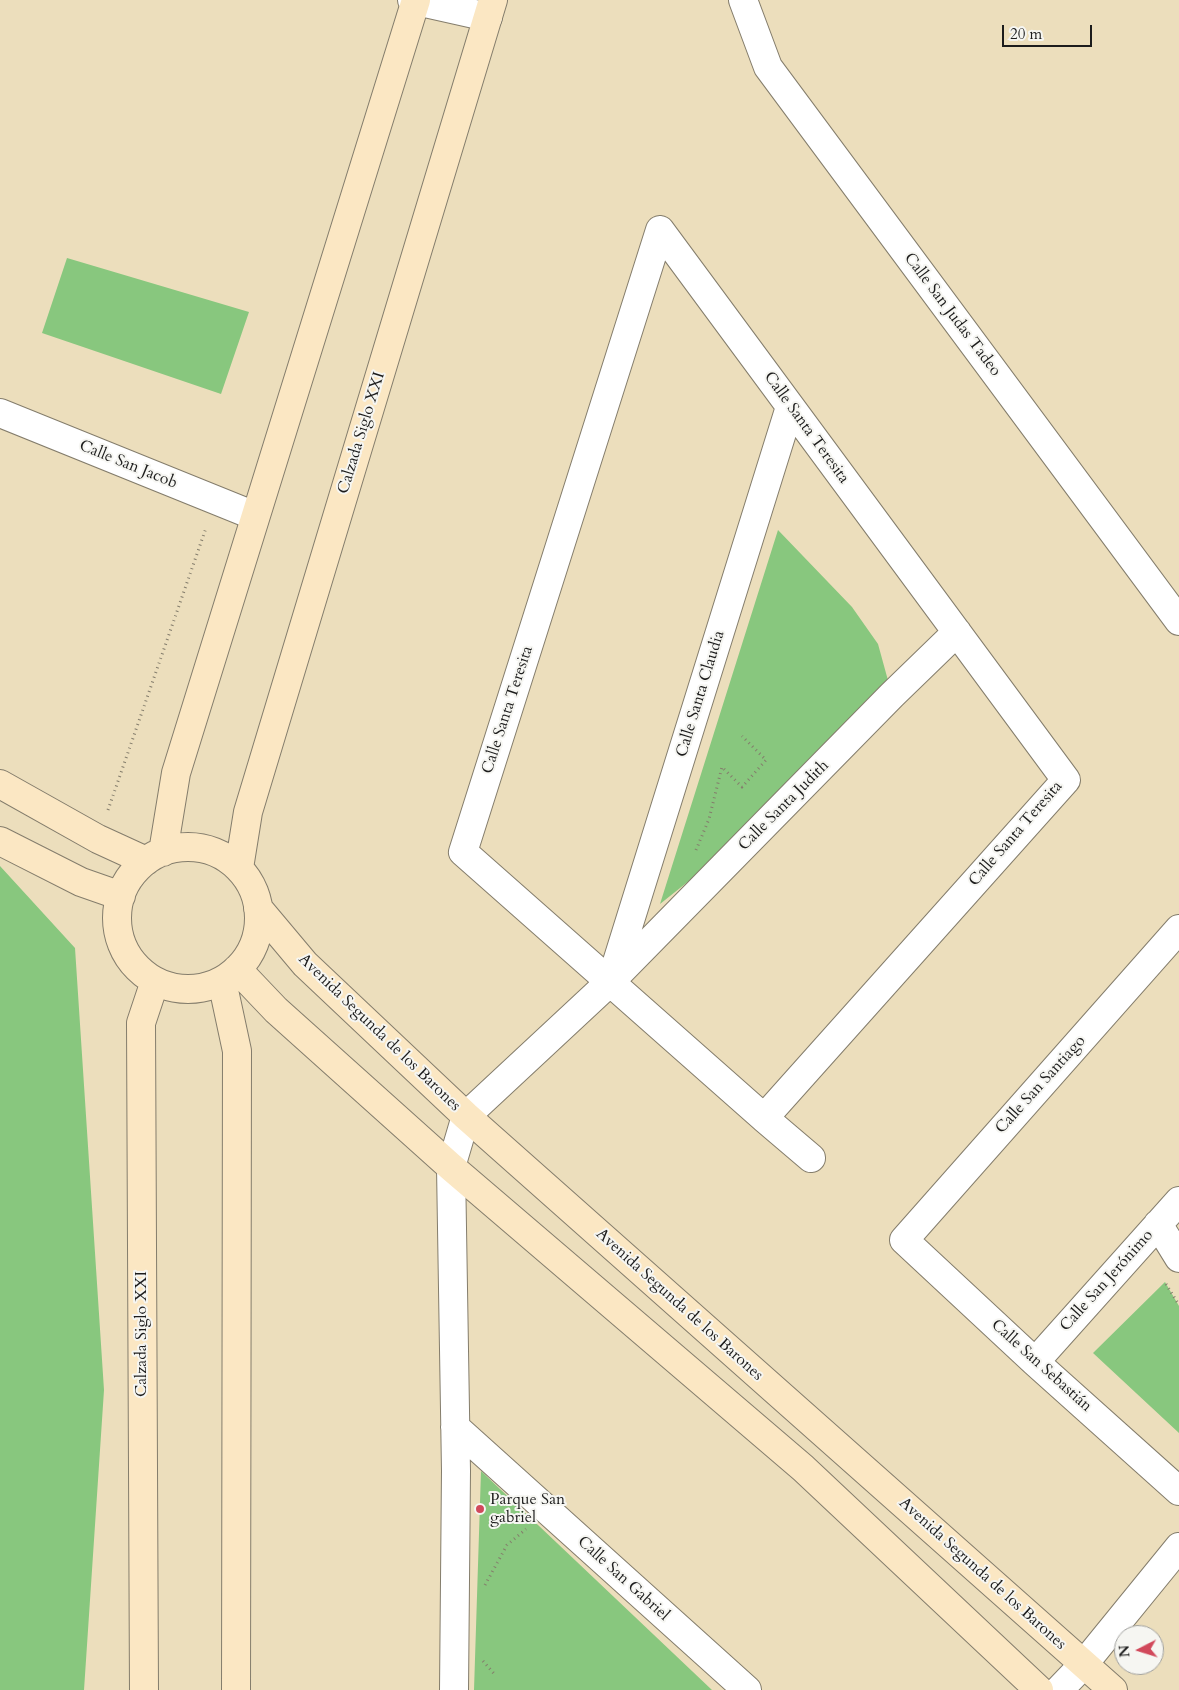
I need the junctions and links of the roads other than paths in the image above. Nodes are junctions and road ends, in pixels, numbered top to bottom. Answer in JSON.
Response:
{"nodes":[{"id":1,"x":414,"y":0,"type":"edge"},
{"id":2,"x":743,"y":0,"type":"edge"},
{"id":3,"x":491,"y":8,"type":"edge"},
{"id":4,"x":790,"y":407,"type":"junction"},
{"id":5,"x":0,"y":413,"type":"edge"},
{"id":6,"x":255,"y":516,"type":"junction"},
{"id":7,"x":1179,"y":621,"type":"edge"},
{"id":8,"x":957,"y":632,"type":"junction"},
{"id":9,"x":0,"y":784,"type":"edge"},
{"id":10,"x":0,"y":841,"type":"edge"},
{"id":11,"x":154,"y":856,"type":"junction"},
{"id":12,"x":239,"y":868,"type":"junction"},
{"id":13,"x":121,"y":896,"type":"junction"},
{"id":14,"x":258,"y":908,"type":"junction"},
{"id":15,"x":1179,"y":929,"type":"edge"},
{"id":16,"x":230,"y":975,"type":"junction"},
{"id":17,"x":155,"y":981,"type":"junction"},
{"id":18,"x":611,"y":981,"type":"junction"},
{"id":19,"x":466,"y":1116,"type":"junction"},
{"id":20,"x":764,"y":1118,"type":"junction"},
{"id":21,"x":811,"y":1158,"type":"dead end"},
{"id":22,"x":451,"y":1167,"type":"junction"},
{"id":23,"x":1179,"y":1201,"type":"edge"},
{"id":24,"x":1158,"y":1224,"type":"junction"},
{"id":25,"x":904,"y":1240,"type":"joint"},
{"id":26,"x":1179,"y":1258,"type":"edge"},
{"id":27,"x":1035,"y":1362,"type":"junction"},
{"id":28,"x":455,"y":1427,"type":"junction"},
{"id":29,"x":1179,"y":1490,"type":"edge"},
{"id":30,"x":1179,"y":1547,"type":"edge"},
{"id":31,"x":1083,"y":1665,"type":"junction"},
{"id":32,"x":144,"y":1690,"type":"edge"},
{"id":33,"x":236,"y":1690,"type":"edge"},
{"id":34,"x":454,"y":1690,"type":"edge"},
{"id":35,"x":747,"y":1690,"type":"edge"},
{"id":36,"x":1039,"y":1690,"type":"edge"},
{"id":37,"x":1060,"y":1690,"type":"edge"},
{"id":38,"x":1113,"y":1690,"type":"edge"}],
"edges":[{"from":1,"to":3,"type":"street"},
{"from":1,"to":6,"type":"main road"},
{"from":2,"to":7,"type":"street","name":"Calle San Judas Tadeo"},
{"from":3,"to":12,"type":"main road","name":"Calzada Siglo XXI"},
{"from":4,"to":8,"type":"street","name":"Calle Santa Teresita"},
{"from":4,"to":18,"type":"street","name":"Calle Santa Claudia"},
{"from":4,"to":18,"type":"street","name":"Calle Santa Teresita"},
{"from":5,"to":6,"type":"street","name":"Calle San Jacob"},
{"from":6,"to":11,"type":"main road"},
{"from":8,"to":18,"type":"street","name":"Calle Santa Judith"},
{"from":8,"to":20,"type":"street","name":"Calle Santa Teresita"},
{"from":9,"to":11,"type":"main road"},
{"from":10,"to":13,"type":"main road"},
{"from":11,"to":12,"type":"main road"},
{"from":11,"to":13,"type":"main road"},
{"from":12,"to":14,"type":"main road"},
{"from":13,"to":17,"type":"main road"},
{"from":14,"to":16,"type":"main road"},
{"from":14,"to":19,"type":"main road","name":"Avenida Segunda de los Barones"},
{"from":15,"to":25,"type":"street","name":"Calle San Santiago"},
{"from":16,"to":17,"type":"main road"},
{"from":16,"to":22,"type":"main road"},
{"from":16,"to":33,"type":"main road"},
{"from":17,"to":32,"type":"main road","name":"Calzada Siglo XXI"},
{"from":18,"to":19,"type":"street","name":"Calle Santa Judith"},
{"from":18,"to":20,"type":"street","name":"Calle Santa Teresita"},
{"from":19,"to":22,"type":"street"},
{"from":19,"to":31,"type":"main road","name":"Avenida Segunda de los Barones"},
{"from":20,"to":21,"type":"street"},
{"from":22,"to":28,"type":"street"},
{"from":22,"to":36,"type":"main road"},
{"from":23,"to":24,"type":"street","name":"Calle San Jerónimo"},
{"from":24,"to":26,"type":"street"},
{"from":24,"to":27,"type":"street","name":"Calle San Jerónimo"},
{"from":25,"to":27,"type":"street","name":"Calle San Sebastián"},
{"from":27,"to":29,"type":"street","name":"Calle San Sebastián"},
{"from":28,"to":34,"type":"street"},
{"from":28,"to":35,"type":"street","name":"Calle San Gabriel"},
{"from":30,"to":31,"type":"street"},
{"from":31,"to":37,"type":"street"},
{"from":31,"to":38,"type":"main road","name":"Avenida Segunda de los Barones"}]}
